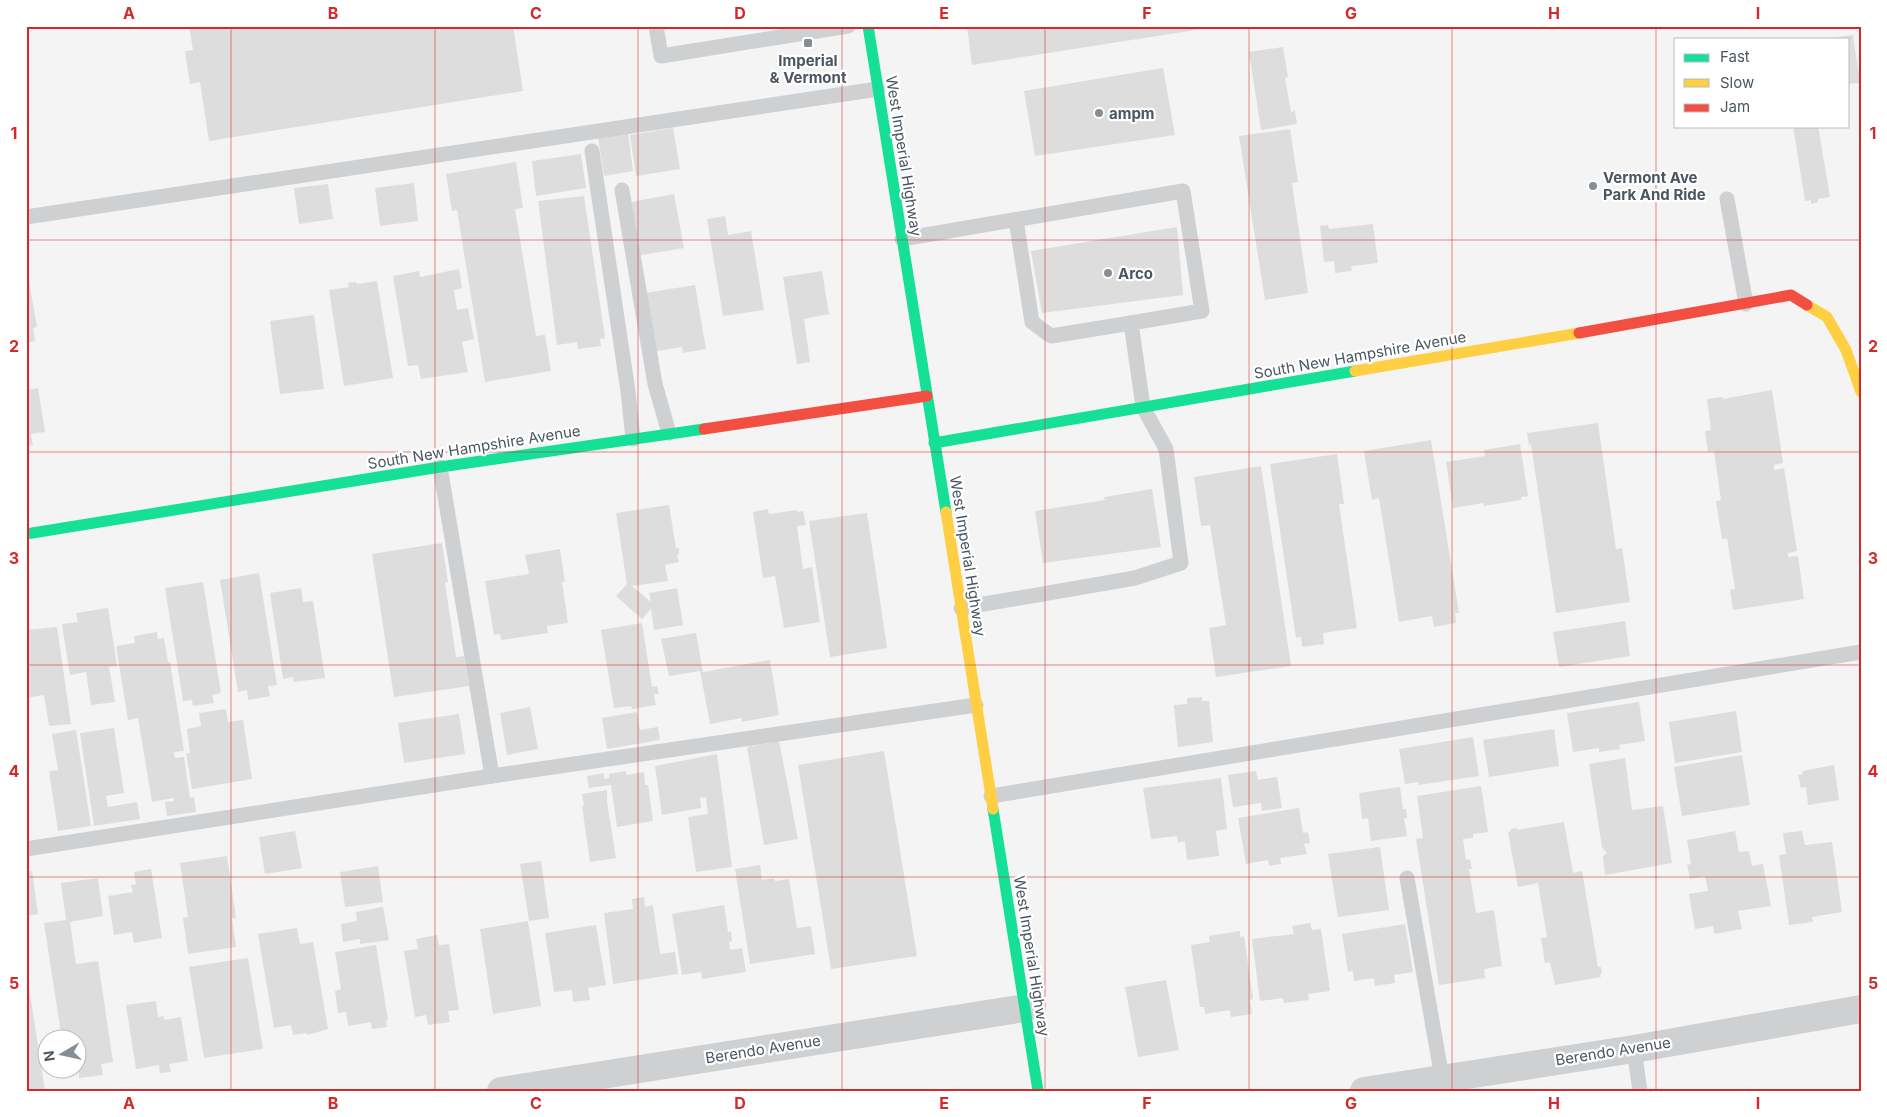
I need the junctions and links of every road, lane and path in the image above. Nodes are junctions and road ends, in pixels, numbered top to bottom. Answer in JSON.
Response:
{"nodes":[{"id":1,"x":656,"y":26,"type":"edge"},
{"id":2,"x":848,"y":26,"type":"edge"},
{"id":3,"x":868,"y":26,"type":"edge"},
{"id":4,"x":878,"y":88,"type":"junction"},
{"id":5,"x":592,"y":151,"type":"dead end"},
{"id":6,"x":622,"y":190,"type":"dead end"},
{"id":7,"x":1727,"y":199,"type":"dead end"},
{"id":8,"x":26,"y":218,"type":"edge"},
{"id":9,"x":1016,"y":220,"type":"junction"},
{"id":10,"x":902,"y":239,"type":"junction"},
{"id":11,"x":1746,"y":304,"type":"junction"},
{"id":12,"x":1131,"y":323,"type":"junction"},
{"id":13,"x":1861,"y":392,"type":"edge"},
{"id":14,"x":927,"y":396,"type":"junction"},
{"id":15,"x":1143,"y":407,"type":"junction"},
{"id":16,"x":669,"y":434,"type":"junction"},
{"id":17,"x":633,"y":439,"type":"junction"},
{"id":18,"x":934,"y":443,"type":"junction"},
{"id":19,"x":440,"y":467,"type":"junction"},
{"id":20,"x":26,"y":534,"type":"edge"},
{"id":21,"x":961,"y":608,"type":"junction"},
{"id":22,"x":1861,"y":652,"type":"edge"},
{"id":23,"x":976,"y":705,"type":"junction"},
{"id":24,"x":492,"y":776,"type":"junction"},
{"id":25,"x":991,"y":796,"type":"junction"},
{"id":26,"x":26,"y":849,"type":"edge"},
{"id":27,"x":1407,"y":878,"type":"dead end"},
{"id":28,"x":1025,"y":1008,"type":"junction"},
{"id":29,"x":1861,"y":1008,"type":"edge"},
{"id":30,"x":1634,"y":1049,"type":"junction"},
{"id":31,"x":1442,"y":1078,"type":"junction"},
{"id":32,"x":501,"y":1091,"type":"edge"},
{"id":33,"x":1038,"y":1091,"type":"edge"},
{"id":34,"x":1364,"y":1091,"type":"edge"},
{"id":35,"x":1640,"y":1091,"type":"edge"}],
"edges":[{"from":1,"to":2,"type":"lane"},
{"from":3,"to":4,"type":"street","name":"West Imperial Highway"},
{"from":4,"to":8,"type":"lane"},
{"from":4,"to":10,"type":"street","name":"West Imperial Highway"},
{"from":5,"to":17,"type":"lane"},
{"from":6,"to":16,"type":"lane"},
{"from":7,"to":11,"type":"lane"},
{"from":9,"to":10,"type":"lane"},
{"from":9,"to":12,"type":"lane"},
{"from":9,"to":12,"type":"lane"},
{"from":10,"to":14,"type":"street","name":"West Imperial Highway"},
{"from":11,"to":13,"type":"street","name":"South New Hampshire Avenue"},
{"from":11,"to":15,"type":"street","name":"South New Hampshire Avenue"},
{"from":12,"to":15,"type":"lane"},
{"from":14,"to":16,"type":"street","name":"South New Hampshire Avenue"},
{"from":14,"to":18,"type":"street","name":"West Imperial Highway"},
{"from":15,"to":18,"type":"street","name":"South New Hampshire Avenue"},
{"from":15,"to":21,"type":"lane"},
{"from":16,"to":17,"type":"street","name":"South New Hampshire Avenue"},
{"from":17,"to":19,"type":"street","name":"South New Hampshire Avenue"},
{"from":18,"to":21,"type":"street","name":"West Imperial Highway"},
{"from":19,"to":20,"type":"street","name":"South New Hampshire Avenue"},
{"from":19,"to":24,"type":"lane"},
{"from":21,"to":23,"type":"street","name":"West Imperial Highway"},
{"from":22,"to":25,"type":"lane"},
{"from":23,"to":24,"type":"lane"},
{"from":23,"to":25,"type":"street","name":"West Imperial Highway"},
{"from":24,"to":26,"type":"lane"},
{"from":25,"to":28,"type":"street","name":"West Imperial Highway"},
{"from":27,"to":31,"type":"lane"},
{"from":28,"to":32,"type":"street","name":"Berendo Avenue"},
{"from":28,"to":33,"type":"street","name":"West Imperial Highway"},
{"from":29,"to":30,"type":"street","name":"Berendo Avenue"},
{"from":30,"to":31,"type":"street","name":"Berendo Avenue"},
{"from":30,"to":35,"type":"lane"},
{"from":31,"to":34,"type":"street","name":"Berendo Avenue"}]}
